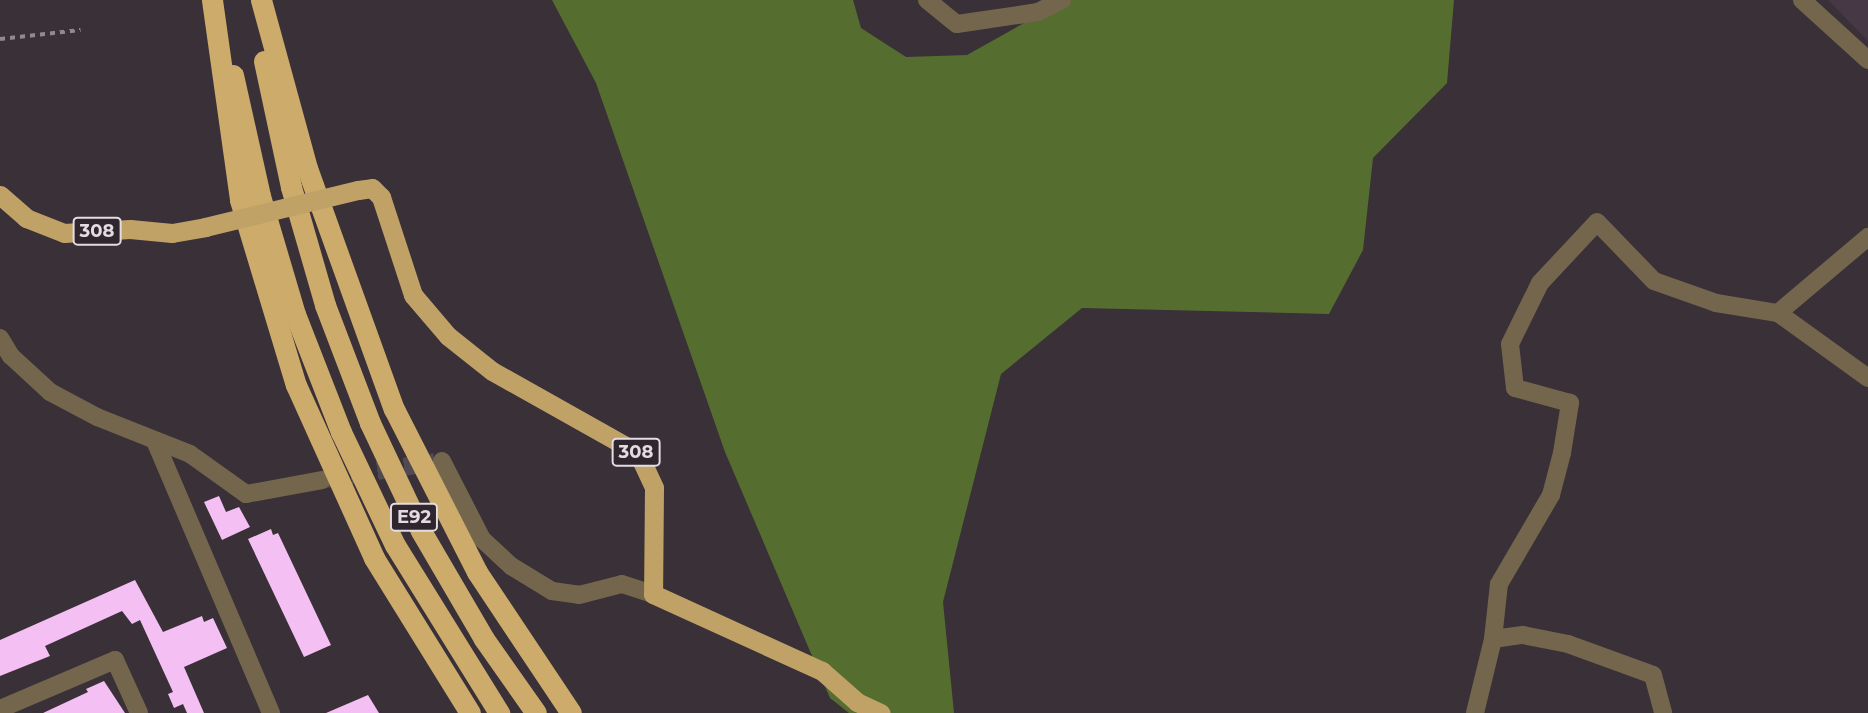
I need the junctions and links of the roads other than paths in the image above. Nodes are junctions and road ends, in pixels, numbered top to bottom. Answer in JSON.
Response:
{"nodes":[{"id":1,"x":212,"y":0,"type":"edge"},
{"id":2,"x":218,"y":0,"type":"edge"},
{"id":3,"x":253,"y":0,"type":"edge"},
{"id":4,"x":261,"y":0,"type":"edge"},
{"id":5,"x":927,"y":0,"type":"edge"},
{"id":6,"x":1062,"y":0,"type":"edge"},
{"id":7,"x":1802,"y":0,"type":"edge"},
{"id":8,"x":1868,"y":60,"type":"edge"},
{"id":9,"x":0,"y":195,"type":"edge"},
{"id":10,"x":1868,"y":237,"type":"edge"},
{"id":11,"x":1778,"y":313,"type":"junction"},
{"id":12,"x":0,"y":338,"type":"edge"},
{"id":13,"x":1868,"y":378,"type":"edge"},
{"id":14,"x":155,"y":441,"type":"junction"},
{"id":15,"x":442,"y":461,"type":"dead end"},
{"id":16,"x":321,"y":480,"type":"tunnel mouth"},
{"id":17,"x":653,"y":594,"type":"junction"},
{"id":18,"x":1493,"y":639,"type":"junction"},
{"id":19,"x":0,"y":709,"type":"edge"},
{"id":20,"x":139,"y":713,"type":"edge"},
{"id":21,"x":271,"y":713,"type":"edge"},
{"id":22,"x":470,"y":713,"type":"edge"},
{"id":23,"x":499,"y":713,"type":"edge"},
{"id":24,"x":536,"y":713,"type":"edge"},
{"id":25,"x":570,"y":713,"type":"edge"},
{"id":26,"x":881,"y":713,"type":"edge"},
{"id":27,"x":1475,"y":713,"type":"edge"},
{"id":28,"x":1663,"y":713,"type":"edge"}],
"edges":[{"from":1,"to":22,"type":"highway"},
{"from":2,"to":23,"type":"highway","number":"E92","bridge":true},
{"from":3,"to":24,"type":"highway","number":"E92","bridge":true},
{"from":4,"to":25,"type":"highway"},
{"from":5,"to":6,"type":"street"},
{"from":7,"to":8,"type":"street"},
{"from":9,"to":17,"type":"highway","number":"308","bridge":true},
{"from":10,"to":11,"type":"street"},
{"from":11,"to":13,"type":"street"},
{"from":11,"to":18,"type":"street"},
{"from":12,"to":14,"type":"street"},
{"from":14,"to":16,"type":"street"},
{"from":14,"to":21,"type":"street"},
{"from":15,"to":17,"type":"street"},
{"from":17,"to":26,"type":"highway"},
{"from":18,"to":27,"type":"street"},
{"from":18,"to":28,"type":"street"},
{"from":19,"to":20,"type":"street"}]}
